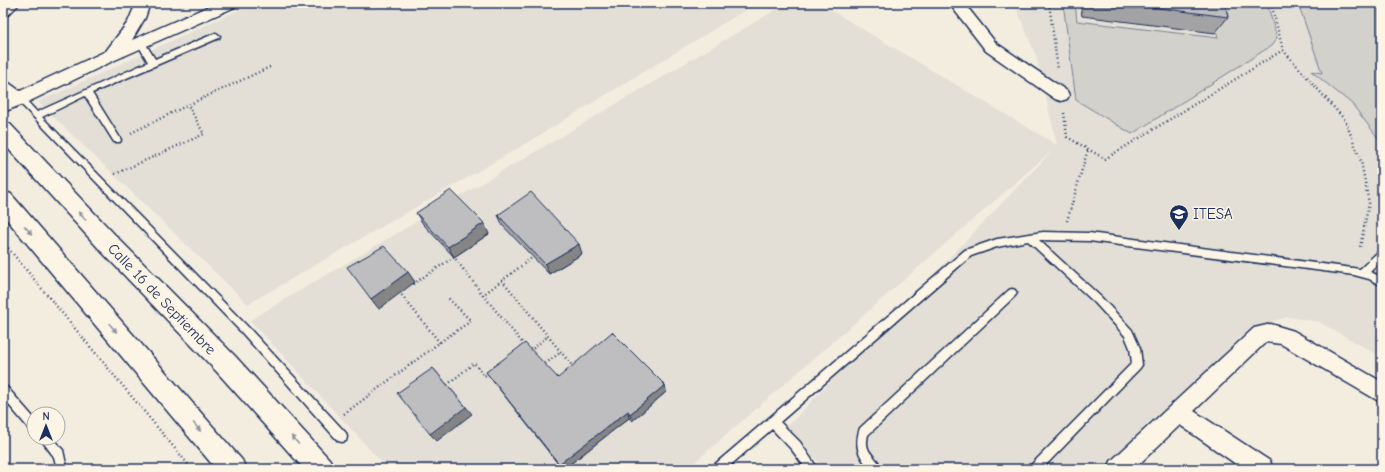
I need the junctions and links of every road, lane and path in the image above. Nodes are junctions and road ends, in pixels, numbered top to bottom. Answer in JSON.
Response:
{"nodes":[{"id":1,"x":13,"y":3,"type":"edge"},
{"id":2,"x":143,"y":3,"type":"edge"},
{"id":3,"x":230,"y":3,"type":"edge"},
{"id":4,"x":956,"y":3,"type":"edge"},
{"id":5,"x":1049,"y":3,"type":"edge"},
{"id":6,"x":1271,"y":3,"type":"edge"},
{"id":7,"x":3,"y":11,"type":"edge"},
{"id":8,"x":216,"y":36,"type":"dead end"},
{"id":9,"x":141,"y":43,"type":"junction"},
{"id":10,"x":1283,"y":50,"type":"junction"},
{"id":11,"x":110,"y":56,"type":"junction"},
{"id":12,"x":153,"y":63,"type":"junction"},
{"id":13,"x":272,"y":66,"type":"dead end"},
{"id":14,"x":3,"y":87,"type":"edge"},
{"id":15,"x":87,"y":92,"type":"junction"},
{"id":16,"x":1061,"y":95,"type":"junction"},
{"id":17,"x":20,"y":99,"type":"junction"},
{"id":18,"x":188,"y":105,"type":"junction"},
{"id":19,"x":3,"y":106,"type":"edge"},
{"id":20,"x":36,"y":116,"type":"junction"},
{"id":21,"x":3,"y":130,"type":"edge"},
{"id":22,"x":117,"y":140,"type":"joint"},
{"id":23,"x":1088,"y":149,"type":"junction"},
{"id":24,"x":114,"y":174,"type":"dead end"},
{"id":25,"x":3,"y":200,"type":"edge"},
{"id":26,"x":1062,"y":234,"type":"junction"},
{"id":27,"x":1030,"y":237,"type":"junction"},
{"id":28,"x":3,"y":242,"type":"edge"},
{"id":29,"x":1360,"y":247,"type":"dead end"},
{"id":30,"x":1382,"y":254,"type":"edge"},
{"id":31,"x":532,"y":257,"type":"edge"},
{"id":32,"x":1362,"y":273,"type":"junction"},
{"id":33,"x":502,"y":280,"type":"junction"},
{"id":34,"x":1382,"y":282,"type":"edge"},
{"id":35,"x":410,"y":286,"type":"dead end"},
{"id":36,"x":405,"y":289,"type":"edge"},
{"id":37,"x":1012,"y":293,"type":"dead end"},
{"id":38,"x":483,"y":295,"type":"junction"},
{"id":39,"x":447,"y":297,"type":"dead end"},
{"id":40,"x":548,"y":336,"type":"junction"},
{"id":41,"x":440,"y":343,"type":"junction"},
{"id":42,"x":524,"y":345,"type":"junction"},
{"id":43,"x":519,"y":349,"type":"edge"},
{"id":44,"x":530,"y":351,"type":"junction"},
{"id":45,"x":561,"y":352,"type":"junction"},
{"id":46,"x":534,"y":356,"type":"edge"},
{"id":47,"x":538,"y":361,"type":"edge"},
{"id":48,"x":542,"y":366,"type":"junction"},
{"id":49,"x":490,"y":372,"type":"edge"},
{"id":50,"x":546,"y":372,"type":"edge"},
{"id":51,"x":570,"y":372,"type":"edge"},
{"id":52,"x":447,"y":385,"type":"edge"},
{"id":53,"x":3,"y":390,"type":"edge"},
{"id":54,"x":1382,"y":393,"type":"edge"},
{"id":55,"x":1179,"y":413,"type":"junction"},
{"id":56,"x":26,"y":417,"type":"edge"},
{"id":57,"x":773,"y":422,"type":"junction"},
{"id":58,"x":331,"y":424,"type":"junction"},
{"id":59,"x":342,"y":437,"type":"dead end"},
{"id":60,"x":52,"y":446,"type":"edge"},
{"id":61,"x":62,"y":469,"type":"edge"},
{"id":62,"x":192,"y":469,"type":"edge"},
{"id":63,"x":233,"y":469,"type":"edge"},
{"id":64,"x":321,"y":469,"type":"edge"},
{"id":65,"x":718,"y":469,"type":"edge"},
{"id":66,"x":813,"y":469,"type":"edge"},
{"id":67,"x":877,"y":469,"type":"edge"},
{"id":68,"x":1034,"y":469,"type":"edge"},
{"id":69,"x":1119,"y":469,"type":"edge"},
{"id":70,"x":1262,"y":469,"type":"edge"}],
"edges":[{"from":1,"to":7,"type":"street"},
{"from":2,"to":11,"type":"street"},
{"from":3,"to":9,"type":"street"},
{"from":4,"to":16,"type":"street"},
{"from":5,"to":16,"type":"path"},
{"from":6,"to":10,"type":"path"},
{"from":8,"to":12,"type":"lane"},
{"from":9,"to":11,"type":"street"},
{"from":9,"to":12,"type":"lane"},
{"from":10,"to":23,"type":"path"},
{"from":10,"to":29,"type":"path"},
{"from":11,"to":17,"type":"street"},
{"from":12,"to":15,"type":"lane"},
{"from":13,"to":18,"type":"path"},
{"from":14,"to":17,"type":"street"},
{"from":15,"to":20,"type":"lane"},
{"from":15,"to":22,"type":"lane"},
{"from":16,"to":23,"type":"path"},
{"from":17,"to":19,"type":"street"},
{"from":17,"to":20,"type":"lane"},
{"from":18,"to":22,"type":"path"},
{"from":18,"to":24,"type":"path"},
{"from":20,"to":58,"type":"lane"},
{"from":64,"to":21,"type":"main road","name":"Calle 16 de Septiembre","one_way":true},
{"from":23,"to":26,"type":"path"},
{"from":25,"to":63,"type":"main road","one_way":true},
{"from":26,"to":27,"type":"lane"},
{"from":26,"to":32,"type":"lane"},
{"from":27,"to":57,"type":"lane"},
{"from":27,"to":68,"type":"lane"},
{"from":28,"to":62,"type":"path"},
{"from":30,"to":32,"type":"lane"},
{"from":31,"to":33,"type":"path"},
{"from":32,"to":34,"type":"lane"},
{"from":33,"to":38,"type":"path"},
{"from":33,"to":40,"type":"path"},
{"from":35,"to":38,"type":"path"},
{"from":36,"to":41,"type":"path"},
{"from":37,"to":67,"type":"lane"},
{"from":38,"to":42,"type":"path"},
{"from":39,"to":41,"type":"path"},
{"from":40,"to":44,"type":"path"},
{"from":40,"to":45,"type":"path"},
{"from":41,"to":58,"type":"path"},
{"from":42,"to":43,"type":"path"},
{"from":42,"to":44,"type":"path"},
{"from":44,"to":46,"type":"path"},
{"from":45,"to":48,"type":"path"},
{"from":45,"to":51,"type":"path"},
{"from":47,"to":48,"type":"path"},
{"from":48,"to":50,"type":"path"},
{"from":49,"to":52,"type":"path"},
{"from":53,"to":56,"type":"lane"},
{"from":54,"to":55,"type":"street"},
{"from":55,"to":69,"type":"street"},
{"from":55,"to":70,"type":"street"},
{"from":57,"to":65,"type":"lane"},
{"from":57,"to":66,"type":"lane"},
{"from":58,"to":59,"type":"lane"},
{"from":60,"to":61,"type":"lane"}]}
